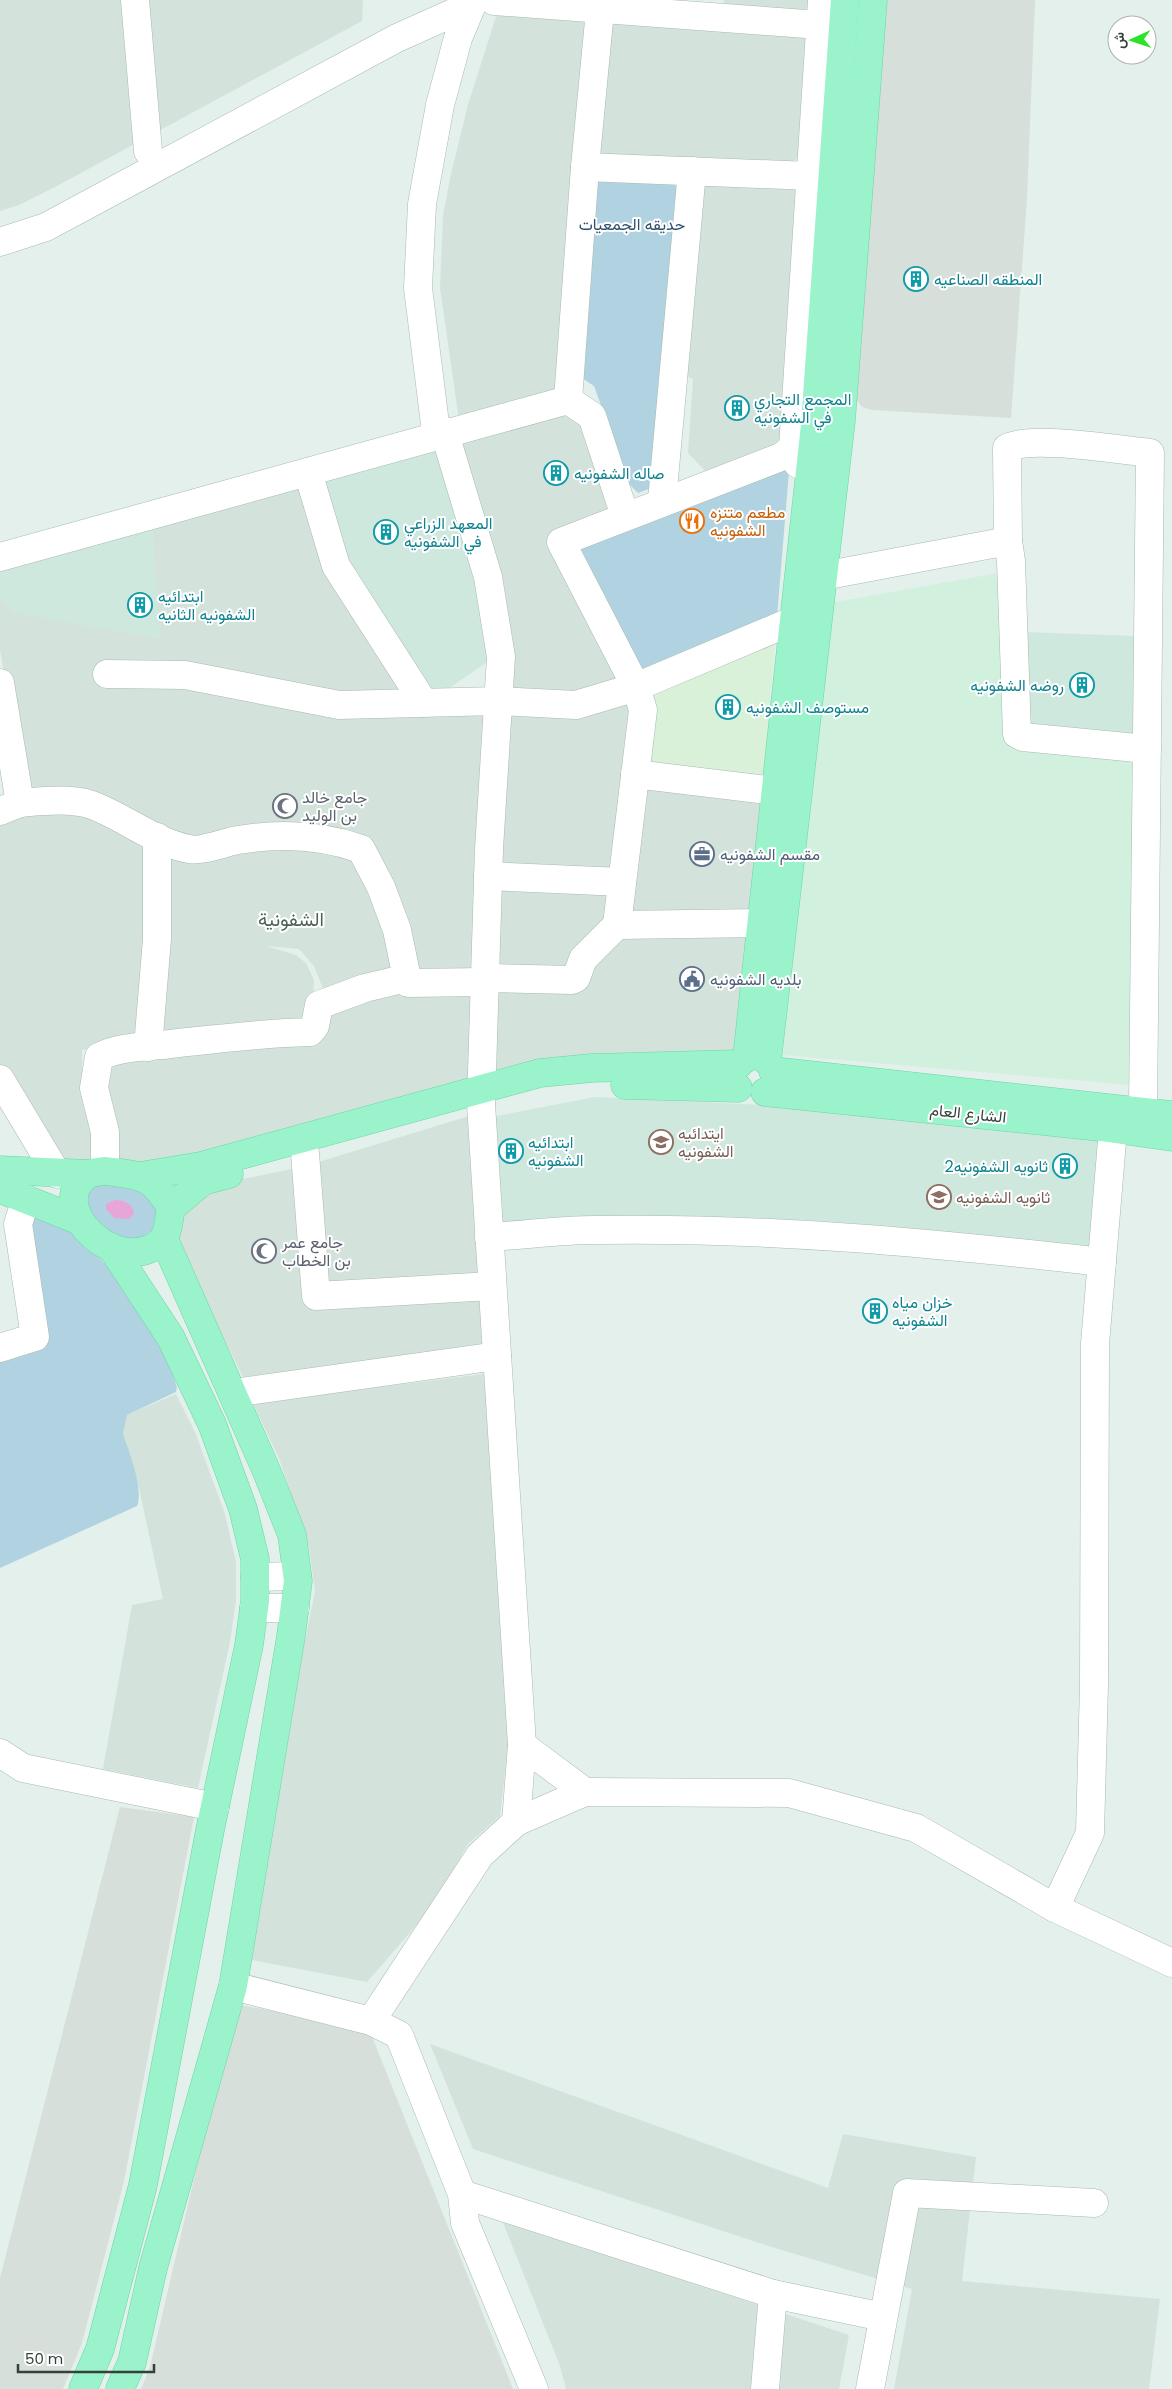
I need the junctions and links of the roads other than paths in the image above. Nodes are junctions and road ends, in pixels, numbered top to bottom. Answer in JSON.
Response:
{"nodes":[{"id":1,"x":136,"y":0,"type":"edge"},
{"id":2,"x":845,"y":0,"type":"edge"},
{"id":3,"x":872,"y":0,"type":"edge"},
{"id":4,"x":483,"y":2,"type":"edge"},
{"id":5,"x":601,"y":4,"type":"edge"},
{"id":6,"x":707,"y":8,"type":"edge"},
{"id":7,"x":821,"y":12,"type":"edge"},
{"id":8,"x":148,"y":152,"type":"junction"},
{"id":9,"x":585,"y":167,"type":"junction"},
{"id":10,"x":692,"y":171,"type":"junction"},
{"id":11,"x":810,"y":176,"type":"junction"},
{"id":12,"x":0,"y":225,"type":"edge"},
{"id":13,"x":0,"y":242,"type":"edge"},
{"id":14,"x":568,"y":400,"type":"junction"},
{"id":15,"x":445,"y":434,"type":"junction"},
{"id":16,"x":793,"y":448,"type":"junction"},
{"id":17,"x":1161,"y":453,"type":"edge"},
{"id":18,"x":308,"y":472,"type":"junction"},
{"id":19,"x":808,"y":498,"type":"junction"},
{"id":20,"x":662,"y":501,"type":"junction"},
{"id":21,"x":625,"y":516,"type":"junction"},
{"id":22,"x":1008,"y":541,"type":"junction"},
{"id":23,"x":0,"y":557,"type":"edge"},
{"id":24,"x":823,"y":576,"type":"junction"},
{"id":25,"x":795,"y":620,"type":"junction"},
{"id":26,"x":107,"y":674,"type":"dead end"},
{"id":27,"x":0,"y":683,"type":"edge"},
{"id":28,"x":636,"y":687,"type":"junction"},
{"id":29,"x":498,"y":701,"type":"junction"},
{"id":30,"x":424,"y":703,"type":"junction"},
{"id":31,"x":1147,"y":749,"type":"junction"},
{"id":32,"x":635,"y":774,"type":"junction"},
{"id":33,"x":776,"y":790,"type":"junction"},
{"id":34,"x":10,"y":807,"type":"edge"},
{"id":35,"x":158,"y":837,"type":"junction"},
{"id":36,"x":488,"y":876,"type":"junction"},
{"id":37,"x":622,"y":882,"type":"junction"},
{"id":38,"x":762,"y":923,"type":"junction"},
{"id":39,"x":617,"y":925,"type":"junction"},
{"id":40,"x":407,"y":978,"type":"junction"},
{"id":41,"x":485,"y":980,"type":"junction"},
{"id":42,"x":148,"y":1047,"type":"junction"},
{"id":43,"x":755,"y":1072,"type":"junction"},
{"id":44,"x":0,"y":1079,"type":"edge"},
{"id":45,"x":481,"y":1097,"type":"junction"},
{"id":46,"x":1142,"y":1110,"type":"junction"},
{"id":47,"x":0,"y":1114,"type":"edge"},
{"id":48,"x":1172,"y":1115,"type":"edge"},
{"id":49,"x":1113,"y":1129,"type":"junction"},
{"id":50,"x":1172,"y":1137,"type":"edge"},
{"id":51,"x":305,"y":1153,"type":"junction"},
{"id":52,"x":0,"y":1170,"type":"edge"},
{"id":53,"x":46,"y":1172,"type":"junction"},
{"id":54,"x":97,"y":1173,"type":"junction"},
{"id":55,"x":140,"y":1176,"type":"junction"},
{"id":56,"x":0,"y":1189,"type":"edge"},
{"id":57,"x":26,"y":1199,"type":"junction"},
{"id":58,"x":171,"y":1208,"type":"junction"},
{"id":59,"x":78,"y":1220,"type":"junction"},
{"id":60,"x":489,"y":1237,"type":"junction"},
{"id":61,"x":164,"y":1239,"type":"junction"},
{"id":62,"x":114,"y":1251,"type":"junction"},
{"id":63,"x":1102,"y":1262,"type":"junction"},
{"id":64,"x":492,"y":1286,"type":"junction"},
{"id":65,"x":0,"y":1348,"type":"edge"},
{"id":66,"x":497,"y":1356,"type":"junction"},
{"id":67,"x":232,"y":1393,"type":"junction"},
{"id":68,"x":297,"y":1576,"type":"junction"},
{"id":69,"x":255,"y":1577,"type":"junction"},
{"id":70,"x":254,"y":1608,"type":"junction"},
{"id":71,"x":294,"y":1608,"type":"junction"},
{"id":72,"x":522,"y":1745,"type":"junction"},
{"id":73,"x":0,"y":1753,"type":"edge"},
{"id":74,"x":585,"y":1792,"type":"junction"},
{"id":75,"x":215,"y":1806,"type":"junction"},
{"id":76,"x":516,"y":1822,"type":"junction"},
{"id":77,"x":1055,"y":1908,"type":"junction"},
{"id":78,"x":1172,"y":1963,"type":"edge"},
{"id":79,"x":234,"y":1986,"type":"junction"},
{"id":80,"x":371,"y":2021,"type":"junction"},
{"id":81,"x":462,"y":2194,"type":"junction"},
{"id":82,"x":1094,"y":2203,"type":"dead end"},
{"id":83,"x":773,"y":2294,"type":"junction"},
{"id":84,"x":883,"y":2317,"type":"junction"},
{"id":85,"x":83,"y":2389,"type":"edge"},
{"id":86,"x":120,"y":2389,"type":"edge"},
{"id":87,"x":534,"y":2389,"type":"edge"},
{"id":88,"x":765,"y":2389,"type":"edge"},
{"id":89,"x":870,"y":2389,"type":"edge"}],
"edges":[{"from":1,"to":8,"type":"street"},
{"from":2,"to":19,"type":"main road"},
{"from":3,"to":24,"type":"main road"},
{"from":4,"to":5,"type":"street"},
{"from":4,"to":8,"type":"street"},
{"from":4,"to":13,"type":"street"},
{"from":4,"to":15,"type":"street"},
{"from":5,"to":6,"type":"street"},
{"from":5,"to":9,"type":"street"},
{"from":6,"to":7,"type":"street"},
{"from":7,"to":11,"type":"street"},
{"from":8,"to":12,"type":"street"},
{"from":9,"to":10,"type":"street"},
{"from":9,"to":14,"type":"street"},
{"from":10,"to":11,"type":"street"},
{"from":10,"to":20,"type":"street"},
{"from":11,"to":16,"type":"street"},
{"from":14,"to":15,"type":"street"},
{"from":14,"to":21,"type":"street"},
{"from":15,"to":18,"type":"street"},
{"from":15,"to":29,"type":"street"},
{"from":16,"to":19,"type":"street"},
{"from":16,"to":20,"type":"street"},
{"from":17,"to":22,"type":"street"},
{"from":17,"to":31,"type":"street"},
{"from":18,"to":23,"type":"street"},
{"from":18,"to":30,"type":"street"},
{"from":19,"to":25,"type":"main road"},
{"from":20,"to":21,"type":"street"},
{"from":21,"to":28,"type":"street"},
{"from":22,"to":24,"type":"street"},
{"from":22,"to":31,"type":"street"},
{"from":24,"to":43,"type":"main road"},
{"from":25,"to":28,"type":"street"},
{"from":25,"to":33,"type":"main road"},
{"from":26,"to":30,"type":"street"},
{"from":27,"to":34,"type":"street"},
{"from":28,"to":29,"type":"street"},
{"from":28,"to":32,"type":"street"},
{"from":29,"to":30,"type":"street"},
{"from":29,"to":36,"type":"street"},
{"from":31,"to":46,"type":"street"},
{"from":32,"to":33,"type":"street"},
{"from":32,"to":37,"type":"street"},
{"from":33,"to":38,"type":"main road"},
{"from":34,"to":35,"type":"street"},
{"from":35,"to":40,"type":"street"},
{"from":35,"to":42,"type":"street"},
{"from":36,"to":37,"type":"street"},
{"from":36,"to":41,"type":"street"},
{"from":37,"to":39,"type":"street"},
{"from":38,"to":39,"type":"street"},
{"from":38,"to":43,"type":"main road"},
{"from":39,"to":41,"type":"street"},
{"from":40,"to":41,"type":"street"},
{"from":40,"to":42,"type":"street"},
{"from":41,"to":45,"type":"street"},
{"from":42,"to":54,"type":"street"},
{"from":43,"to":45,"type":"main road"},
{"from":43,"to":46,"type":"main road","name":"الشارع العام"},
{"from":43,"to":49,"type":"main road","name":"الشارع العام"},
{"from":44,"to":53,"type":"street"},
{"from":45,"to":51,"type":"main road"},
{"from":45,"to":55,"type":"main road"},
{"from":45,"to":60,"type":"street"},
{"from":46,"to":48,"type":"main road","name":"الشارع العام"},
{"from":47,"to":53,"type":"street"},
{"from":49,"to":50,"type":"main road","name":"الشارع العام"},
{"from":49,"to":63,"type":"street"},
{"from":51,"to":58,"type":"main road"},
{"from":51,"to":64,"type":"street"},
{"from":52,"to":53,"type":"main road"},
{"from":53,"to":54,"type":"main road"},
{"from":54,"to":55,"type":"main road"},
{"from":54,"to":59,"type":"main road"},
{"from":55,"to":58,"type":"main road"},
{"from":56,"to":57,"type":"main road"},
{"from":57,"to":59,"type":"main road"},
{"from":57,"to":65,"type":"street"},
{"from":58,"to":61,"type":"main road"},
{"from":59,"to":62,"type":"main road"},
{"from":60,"to":63,"type":"street"},
{"from":60,"to":64,"type":"street"},
{"from":61,"to":62,"type":"main road"},
{"from":61,"to":67,"type":"main road"},
{"from":62,"to":69,"type":"main road"},
{"from":63,"to":77,"type":"street"},
{"from":64,"to":66,"type":"street"},
{"from":66,"to":67,"type":"street"},
{"from":66,"to":72,"type":"street"},
{"from":67,"to":68,"type":"main road"},
{"from":68,"to":69,"type":"street"},
{"from":68,"to":71,"type":"main road"},
{"from":69,"to":70,"type":"main road"},
{"from":70,"to":71,"type":"street"},
{"from":70,"to":75,"type":"main road"},
{"from":71,"to":79,"type":"main road"},
{"from":72,"to":74,"type":"street"},
{"from":72,"to":76,"type":"street"},
{"from":73,"to":75,"type":"street"},
{"from":74,"to":76,"type":"street"},
{"from":74,"to":77,"type":"street"},
{"from":75,"to":85,"type":"main road"},
{"from":76,"to":80,"type":"street"},
{"from":77,"to":78,"type":"street"},
{"from":79,"to":80,"type":"street"},
{"from":79,"to":86,"type":"main road"},
{"from":80,"to":81,"type":"street"},
{"from":81,"to":83,"type":"street"},
{"from":81,"to":87,"type":"street"},
{"from":82,"to":84,"type":"street"},
{"from":83,"to":84,"type":"street"},
{"from":83,"to":88,"type":"street"},
{"from":84,"to":89,"type":"street"}]}
